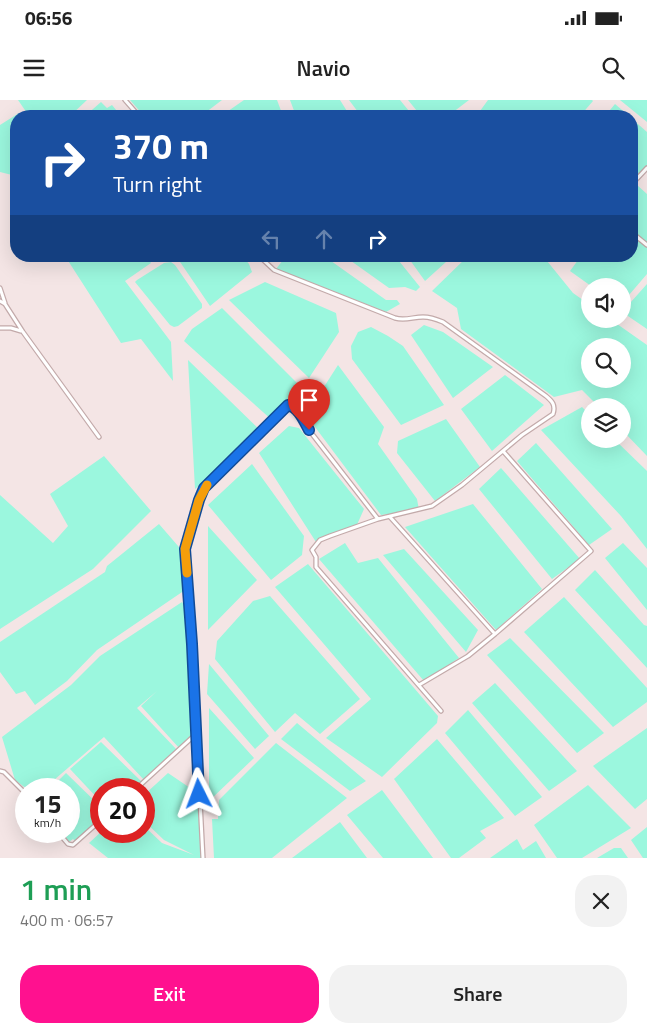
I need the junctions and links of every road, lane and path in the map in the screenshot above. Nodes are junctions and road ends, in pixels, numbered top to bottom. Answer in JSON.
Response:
{"nodes":[{"id":1,"x":125,"y":100,"type":"edge"},
{"id":2,"x":134,"y":110,"type":"edge"},
{"id":3,"x":647,"y":168,"type":"edge"},
{"id":4,"x":638,"y":178,"type":"edge"},
{"id":5,"x":265,"y":262,"type":"edge"},
{"id":6,"x":0,"y":288,"type":"edge"},
{"id":7,"x":0,"y":301,"type":"edge"},
{"id":8,"x":5,"y":304,"type":"junction"},
{"id":9,"x":0,"y":328,"type":"edge"},
{"id":10,"x":23,"y":332,"type":"junction"},
{"id":11,"x":100,"y":438,"type":"dead end"},
{"id":12,"x":503,"y":451,"type":"junction"},
{"id":13,"x":390,"y":517,"type":"junction"},
{"id":14,"x":378,"y":519,"type":"junction"},
{"id":15,"x":495,"y":634,"type":"junction"},
{"id":16,"x":418,"y":686,"type":"junction"},
{"id":17,"x":441,"y":711,"type":"dead end"},
{"id":18,"x":196,"y":734,"type":"junction"},
{"id":19,"x":0,"y":771,"type":"edge"},
{"id":20,"x":148,"y":778,"type":"edge"},
{"id":21,"x":15,"y":783,"type":"edge"},
{"id":22,"x":90,"y":830,"type":"edge"},
{"id":23,"x":80,"y":839,"type":"edge"},
{"id":24,"x":203,"y":858,"type":"edge"}],
"edges":[{"from":1,"to":2,"type":"lane"},
{"from":3,"to":4,"type":"lane"},
{"from":5,"to":12,"type":"lane"},
{"from":6,"to":8,"type":"lane"},
{"from":7,"to":8,"type":"lane"},
{"from":8,"to":10,"type":"lane"},
{"from":9,"to":10,"type":"lane"},
{"from":10,"to":11,"type":"lane"},
{"from":12,"to":13,"type":"lane"},
{"from":12,"to":15,"type":"lane"},
{"from":13,"to":14,"type":"lane"},
{"from":13,"to":15,"type":"lane"},
{"from":14,"to":16,"type":"lane"},
{"from":14,"to":18,"type":"lane"},
{"from":15,"to":16,"type":"lane"},
{"from":16,"to":17,"type":"lane"},
{"from":18,"to":20,"type":"lane"},
{"from":18,"to":24,"type":"lane"},
{"from":19,"to":21,"type":"lane"},
{"from":22,"to":23,"type":"lane"}]}
